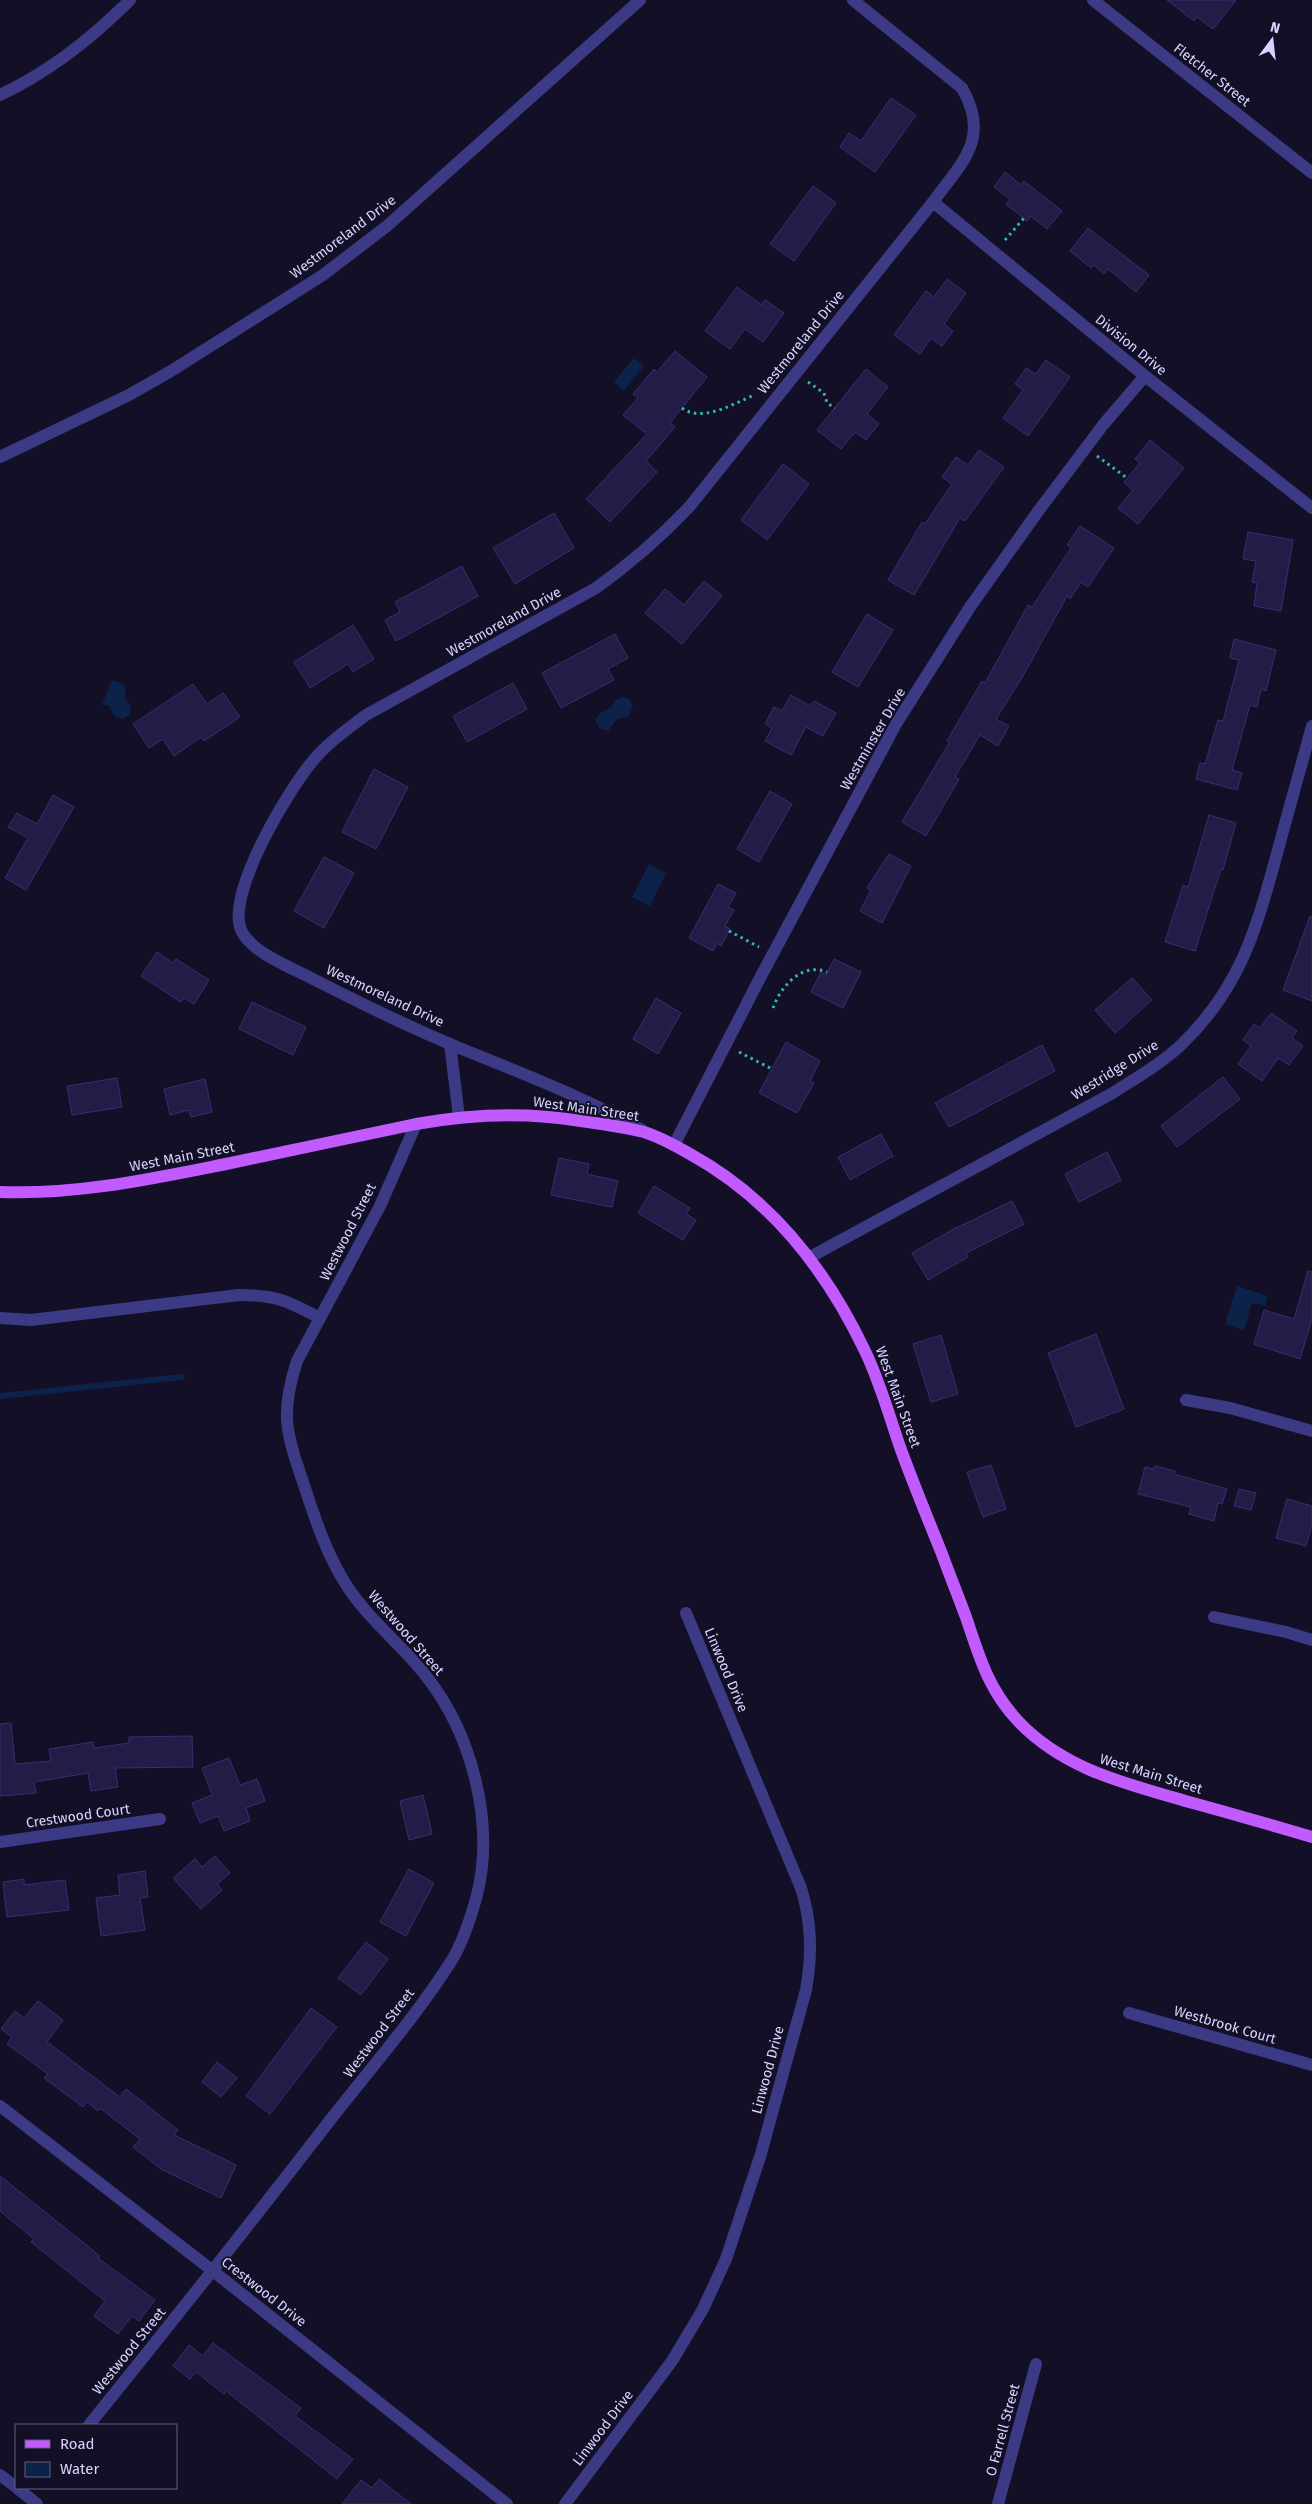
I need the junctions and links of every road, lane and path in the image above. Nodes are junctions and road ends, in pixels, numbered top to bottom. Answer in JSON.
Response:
{"nodes":[{"id":1,"x":130,"y":0,"type":"edge"},
{"id":2,"x":640,"y":0,"type":"edge"},
{"id":3,"x":853,"y":0,"type":"edge"},
{"id":4,"x":1093,"y":0,"type":"edge"},
{"id":5,"x":0,"y":95,"type":"edge"},
{"id":6,"x":1312,"y":173,"type":"edge"},
{"id":7,"x":932,"y":202,"type":"junction"},
{"id":8,"x":1024,"y":218,"type":"dead end"},
{"id":9,"x":995,"y":253,"type":"junction"},
{"id":10,"x":798,"y":370,"type":"junction"},
{"id":11,"x":1145,"y":376,"type":"junction"},
{"id":12,"x":754,"y":395,"type":"dead end"},
{"id":13,"x":682,"y":408,"type":"dead end"},
{"id":14,"x":835,"y":408,"type":"dead end"},
{"id":15,"x":1086,"y":448,"type":"junction"},
{"id":16,"x":0,"y":457,"type":"edge"},
{"id":17,"x":1127,"y":478,"type":"dead end"},
{"id":18,"x":1312,"y":508,"type":"edge"},
{"id":19,"x":1312,"y":726,"type":"edge"},
{"id":20,"x":729,"y":931,"type":"dead end"},
{"id":21,"x":773,"y":954,"type":"junction"},
{"id":22,"x":827,"y":972,"type":"dead end"},
{"id":23,"x":773,"y":1008,"type":"dead end"},
{"id":24,"x":450,"y":1044,"type":"junction"},
{"id":25,"x":726,"y":1045,"type":"junction"},
{"id":26,"x":772,"y":1069,"type":"dead end"},
{"id":27,"x":459,"y":1117,"type":"junction"},
{"id":28,"x":416,"y":1124,"type":"junction"},
{"id":29,"x":646,"y":1133,"type":"junction"},
{"id":30,"x":674,"y":1145,"type":"junction"},
{"id":31,"x":0,"y":1192,"type":"edge"},
{"id":32,"x":810,"y":1257,"type":"junction"},
{"id":33,"x":0,"y":1318,"type":"edge"},
{"id":34,"x":320,"y":1318,"type":"junction"},
{"id":35,"x":1186,"y":1400,"type":"dead end"},
{"id":36,"x":1312,"y":1431,"type":"edge"},
{"id":37,"x":686,"y":1613,"type":"dead end"},
{"id":38,"x":1214,"y":1617,"type":"dead end"},
{"id":39,"x":1312,"y":1640,"type":"edge"},
{"id":40,"x":160,"y":1819,"type":"dead end"},
{"id":41,"x":1312,"y":1837,"type":"edge"},
{"id":42,"x":0,"y":1842,"type":"edge"},
{"id":43,"x":1129,"y":2013,"type":"dead end"},
{"id":44,"x":1312,"y":2065,"type":"edge"},
{"id":45,"x":0,"y":2106,"type":"edge"},
{"id":46,"x":213,"y":2271,"type":"junction"},
{"id":47,"x":1036,"y":2364,"type":"dead end"},
{"id":48,"x":90,"y":2424,"type":"edge"},
{"id":49,"x":0,"y":2475,"type":"edge"},
{"id":50,"x":12,"y":2485,"type":"edge"},
{"id":51,"x":17,"y":2489,"type":"edge"},
{"id":52,"x":38,"y":2504,"type":"edge"},
{"id":53,"x":507,"y":2504,"type":"edge"},
{"id":54,"x":565,"y":2504,"type":"edge"},
{"id":55,"x":998,"y":2504,"type":"edge"}],
"edges":[{"from":1,"to":5,"type":"street"},
{"from":2,"to":16,"type":"street","name":"Westmoreland Drive"},
{"from":3,"to":7,"type":"street","name":"Westmoreland Drive"},
{"from":4,"to":6,"type":"street","name":"Fletcher Street"},
{"from":7,"to":9,"type":"street","name":"Division Drive"},
{"from":7,"to":10,"type":"street","name":"Westmoreland Drive"},
{"from":8,"to":9,"type":"path"},
{"from":9,"to":11,"type":"street","name":"Division Drive"},
{"from":10,"to":14,"type":"path"},
{"from":10,"to":24,"type":"street","name":"Westmoreland Drive"},
{"from":11,"to":15,"type":"street","name":"Westminster Drive"},
{"from":11,"to":18,"type":"street","name":"Division Drive"},
{"from":12,"to":13,"type":"path"},
{"from":15,"to":17,"type":"path"},
{"from":15,"to":21,"type":"street","name":"Westminster Drive"},
{"from":19,"to":32,"type":"street","name":"Westridge Drive"},
{"from":20,"to":21,"type":"path"},
{"from":21,"to":25,"type":"street","name":"Westminster Drive"},
{"from":22,"to":23,"type":"path"},
{"from":24,"to":27,"type":"street"},
{"from":24,"to":29,"type":"street","name":"Westmoreland Drive"},
{"from":25,"to":26,"type":"path"},
{"from":25,"to":30,"type":"street","name":"Westminster Drive"},
{"from":27,"to":28,"type":"main road","name":"West Main Street"},
{"from":27,"to":29,"type":"main road","name":"West Main Street"},
{"from":28,"to":31,"type":"main road","name":"West Main Street"},
{"from":28,"to":34,"type":"street","name":"Westwood Street"},
{"from":29,"to":30,"type":"main road","name":"West Main Street"},
{"from":30,"to":32,"type":"main road","name":"West Main Street"},
{"from":32,"to":41,"type":"main road","name":"West Main Street"},
{"from":33,"to":34,"type":"street"},
{"from":34,"to":46,"type":"street","name":"Westwood Street"},
{"from":35,"to":36,"type":"street"},
{"from":37,"to":54,"type":"street","name":"Linwood Drive"},
{"from":38,"to":39,"type":"street"},
{"from":40,"to":42,"type":"street","name":"Crestwood Court"},
{"from":43,"to":44,"type":"street","name":"Westbrook Court"},
{"from":45,"to":46,"type":"street","name":"Crestwood Drive"},
{"from":46,"to":48,"type":"street","name":"Westwood Street"},
{"from":46,"to":53,"type":"street","name":"Crestwood Drive"},
{"from":47,"to":55,"type":"street","name":"O Farrell Street"},
{"from":49,"to":50,"type":"street"},
{"from":51,"to":52,"type":"street"}]}
